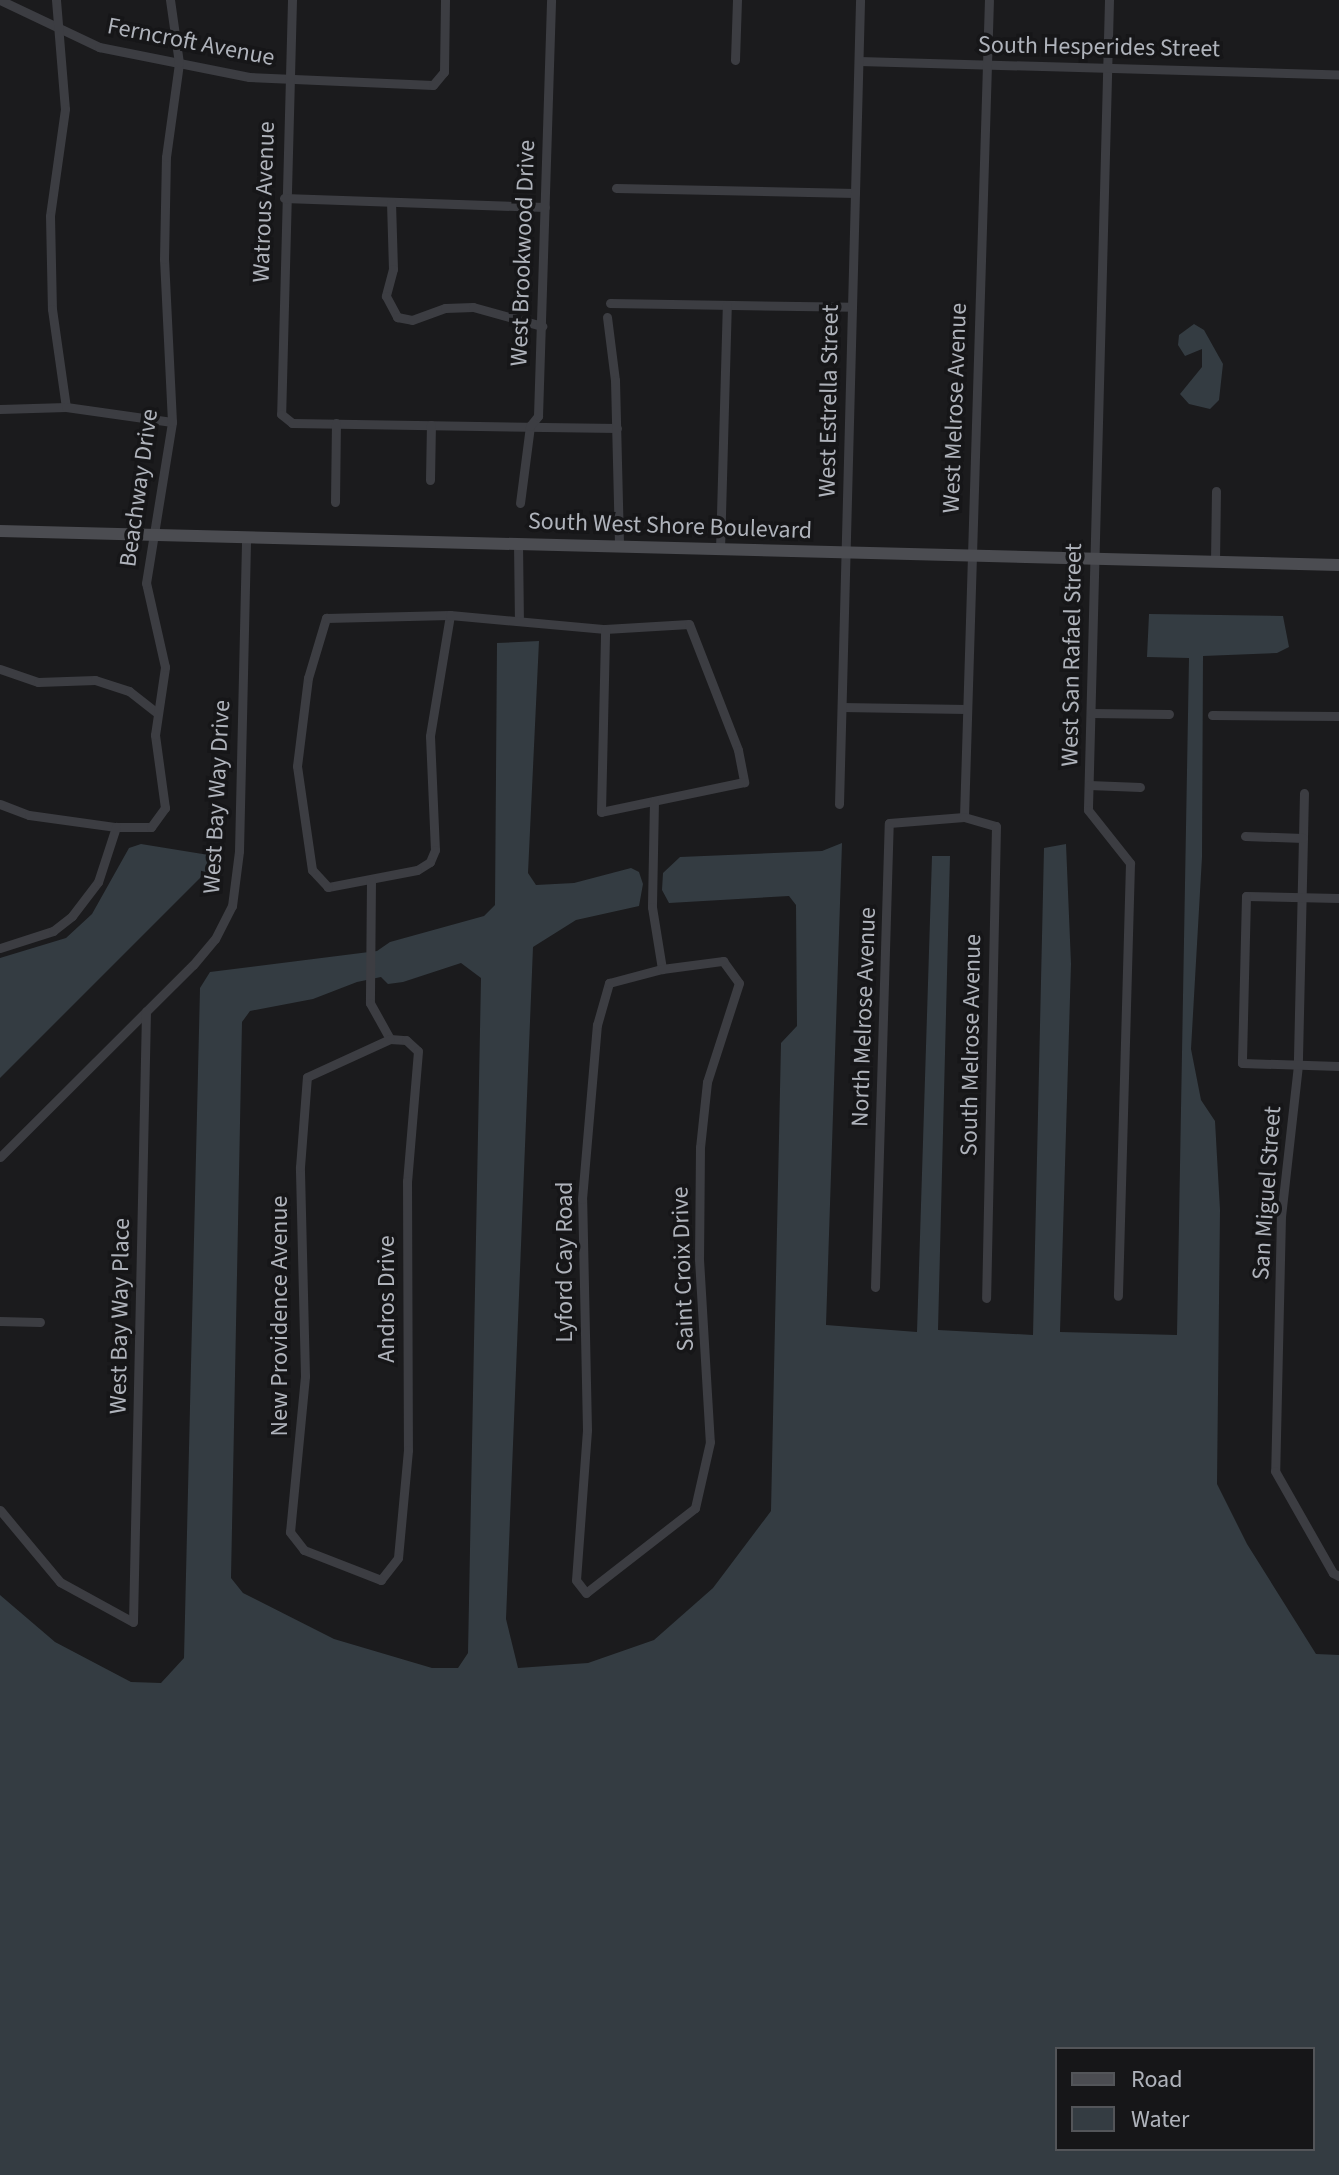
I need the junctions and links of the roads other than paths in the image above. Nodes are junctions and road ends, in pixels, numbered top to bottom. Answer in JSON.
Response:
{"nodes":[{"id":1,"x":0,"y":0,"type":"edge"},
{"id":2,"x":56,"y":0,"type":"edge"},
{"id":3,"x":170,"y":0,"type":"edge"},
{"id":4,"x":292,"y":0,"type":"edge"},
{"id":5,"x":445,"y":0,"type":"edge"},
{"id":6,"x":551,"y":0,"type":"edge"},
{"id":7,"x":737,"y":0,"type":"edge"},
{"id":8,"x":860,"y":0,"type":"edge"},
{"id":9,"x":989,"y":0,"type":"edge"},
{"id":10,"x":1109,"y":0,"type":"edge"},
{"id":11,"x":60,"y":26,"type":"junction"},
{"id":12,"x":735,"y":60,"type":"dead end"},
{"id":13,"x":859,"y":61,"type":"junction"},
{"id":14,"x":179,"y":63,"type":"junction"},
{"id":15,"x":988,"y":65,"type":"junction"},
{"id":16,"x":1107,"y":68,"type":"junction"},
{"id":17,"x":1339,"y":74,"type":"edge"},
{"id":18,"x":288,"y":81,"type":"junction"},
{"id":19,"x":616,"y":188,"type":"dead end"},
{"id":20,"x":855,"y":193,"type":"junction"},
{"id":21,"x":284,"y":198,"type":"junction"},
{"id":22,"x":391,"y":202,"type":"junction"},
{"id":23,"x":545,"y":207,"type":"junction"},
{"id":24,"x":610,"y":303,"type":"dead end"},
{"id":25,"x":727,"y":305,"type":"junction"},
{"id":26,"x":852,"y":307,"type":"junction"},
{"id":27,"x":607,"y":317,"type":"dead end"},
{"id":28,"x":542,"y":326,"type":"junction"},
{"id":29,"x":66,"y":407,"type":"junction"},
{"id":30,"x":0,"y":409,"type":"edge"},
{"id":31,"x":172,"y":422,"type":"junction"},
{"id":32,"x":336,"y":423,"type":"junction"},
{"id":33,"x":431,"y":425,"type":"junction"},
{"id":34,"x":530,"y":426,"type":"junction"},
{"id":35,"x":617,"y":428,"type":"junction"},
{"id":36,"x":430,"y":480,"type":"dead end"},
{"id":37,"x":1216,"y":491,"type":"dead end"},
{"id":38,"x":335,"y":502,"type":"dead end"},
{"id":39,"x":520,"y":503,"type":"dead end"},
{"id":40,"x":0,"y":531,"type":"edge"},
{"id":41,"x":155,"y":536,"type":"junction"},
{"id":42,"x":246,"y":538,"type":"junction"},
{"id":43,"x":518,"y":543,"type":"junction"},
{"id":44,"x":619,"y":546,"type":"junction"},
{"id":45,"x":720,"y":550,"type":"junction"},
{"id":46,"x":846,"y":553,"type":"junction"},
{"id":47,"x":969,"y":556,"type":"junction"},
{"id":48,"x":1094,"y":560,"type":"junction"},
{"id":49,"x":1215,"y":562,"type":"junction"},
{"id":50,"x":1339,"y":565,"type":"edge"},
{"id":51,"x":450,"y":615,"type":"junction"},
{"id":52,"x":519,"y":620,"type":"junction"},
{"id":53,"x":605,"y":629,"type":"junction"},
{"id":54,"x":0,"y":669,"type":"edge"},
{"id":55,"x":842,"y":707,"type":"junction"},
{"id":56,"x":966,"y":709,"type":"junction"},
{"id":57,"x":156,"y":712,"type":"junction"},
{"id":58,"x":1091,"y":713,"type":"junction"},
{"id":59,"x":1169,"y":714,"type":"dead end"},
{"id":60,"x":1212,"y":715,"type":"dead end"},
{"id":61,"x":1339,"y":718,"type":"edge"},
{"id":62,"x":1089,"y":785,"type":"junction"},
{"id":63,"x":1140,"y":787,"type":"dead end"},
{"id":64,"x":1304,"y":793,"type":"dead end"},
{"id":65,"x":654,"y":801,"type":"junction"},
{"id":66,"x":0,"y":804,"type":"edge"},
{"id":67,"x":839,"y":804,"type":"dead end"},
{"id":68,"x":964,"y":817,"type":"junction"},
{"id":69,"x":116,"y":827,"type":"junction"},
{"id":70,"x":1245,"y":836,"type":"dead end"},
{"id":71,"x":1303,"y":838,"type":"junction"},
{"id":72,"x":371,"y":880,"type":"junction"},
{"id":73,"x":1302,"y":897,"type":"junction"},
{"id":74,"x":1339,"y":898,"type":"edge"},
{"id":75,"x":0,"y":948,"type":"edge"},
{"id":76,"x":662,"y":969,"type":"junction"},
{"id":77,"x":146,"y":1011,"type":"junction"},
{"id":78,"x":390,"y":1039,"type":"junction"},
{"id":79,"x":1298,"y":1065,"type":"junction"},
{"id":80,"x":1339,"y":1066,"type":"edge"},
{"id":81,"x":0,"y":1157,"type":"edge"},
{"id":82,"x":875,"y":1287,"type":"dead end"},
{"id":83,"x":1118,"y":1296,"type":"dead end"},
{"id":84,"x":986,"y":1298,"type":"dead end"},
{"id":85,"x":0,"y":1321,"type":"edge"},
{"id":86,"x":40,"y":1322,"type":"dead end"},
{"id":87,"x":0,"y":1510,"type":"edge"},
{"id":88,"x":1339,"y":1576,"type":"edge"},
{"id":89,"x":388,"y":1577,"type":"joint"},
{"id":90,"x":586,"y":1593,"type":"joint"}],
"edges":[{"from":1,"to":11,"type":"street","name":"Ferncroft Avenue"},
{"from":2,"to":11,"type":"street"},
{"from":3,"to":14,"type":"street","name":"Beachway Drive"},
{"from":4,"to":18,"type":"street","name":"Watrous Avenue"},
{"from":5,"to":18,"type":"street","name":"Ferncroft Avenue"},
{"from":6,"to":23,"type":"street","name":"West Brookwood Drive"},
{"from":7,"to":12,"type":"street"},
{"from":8,"to":13,"type":"street","name":"West Estrella Street"},
{"from":9,"to":15,"type":"street","name":"West Melrose Avenue"},
{"from":10,"to":16,"type":"street","name":"West San Rafael Street"},
{"from":11,"to":14,"type":"street","name":"Ferncroft Avenue"},
{"from":11,"to":29,"type":"street"},
{"from":13,"to":15,"type":"street","name":"South Hesperides Street"},
{"from":13,"to":20,"type":"street","name":"West Estrella Street"},
{"from":14,"to":18,"type":"street","name":"Ferncroft Avenue"},
{"from":14,"to":31,"type":"street","name":"Beachway Drive"},
{"from":15,"to":16,"type":"street","name":"South Hesperides Street"},
{"from":15,"to":47,"type":"street","name":"West Melrose Avenue"},
{"from":16,"to":17,"type":"street","name":"South Hesperides Street"},
{"from":16,"to":48,"type":"street","name":"West San Rafael Street"},
{"from":18,"to":21,"type":"street","name":"Watrous Avenue"},
{"from":19,"to":20,"type":"street"},
{"from":20,"to":26,"type":"street","name":"West Estrella Street"},
{"from":21,"to":22,"type":"street"},
{"from":21,"to":32,"type":"street","name":"Watrous Avenue"},
{"from":22,"to":23,"type":"street"},
{"from":22,"to":28,"type":"street"},
{"from":23,"to":28,"type":"street","name":"West Brookwood Drive"},
{"from":24,"to":25,"type":"street"},
{"from":25,"to":26,"type":"street"},
{"from":25,"to":45,"type":"street"},
{"from":26,"to":46,"type":"street","name":"West Estrella Street"},
{"from":27,"to":35,"type":"street"},
{"from":28,"to":34,"type":"street","name":"West Brookwood Drive"},
{"from":29,"to":30,"type":"street"},
{"from":29,"to":31,"type":"street"},
{"from":31,"to":41,"type":"street","name":"Beachway Drive"},
{"from":32,"to":33,"type":"street"},
{"from":32,"to":38,"type":"street"},
{"from":33,"to":34,"type":"street"},
{"from":33,"to":36,"type":"street"},
{"from":34,"to":35,"type":"street"},
{"from":34,"to":39,"type":"street","name":"West Brookwood Drive"},
{"from":35,"to":44,"type":"street"},
{"from":37,"to":49,"type":"street"},
{"from":40,"to":41,"type":"street","name":"South West Shore Boulevard"},
{"from":41,"to":42,"type":"street","name":"South West Shore Boulevard"},
{"from":41,"to":57,"type":"street","name":"Beachway Drive"},
{"from":42,"to":43,"type":"street","name":"South West Shore Boulevard"},
{"from":42,"to":77,"type":"street","name":"West Bay Way Drive"},
{"from":43,"to":44,"type":"street","name":"South West Shore Boulevard"},
{"from":43,"to":52,"type":"street"},
{"from":44,"to":45,"type":"street","name":"South West Shore Boulevard"},
{"from":45,"to":46,"type":"street","name":"South West Shore Boulevard"},
{"from":46,"to":47,"type":"street","name":"South West Shore Boulevard"},
{"from":46,"to":55,"type":"street","name":"West Estrella Street"},
{"from":47,"to":48,"type":"street","name":"South West Shore Boulevard"},
{"from":47,"to":56,"type":"street","name":"West Melrose Avenue"},
{"from":48,"to":49,"type":"street","name":"South West Shore Boulevard"},
{"from":48,"to":58,"type":"street","name":"West San Rafael Street"},
{"from":49,"to":50,"type":"street","name":"South West Shore Boulevard"},
{"from":51,"to":52,"type":"street"},
{"from":51,"to":72,"type":"street"},
{"from":51,"to":72,"type":"street"},
{"from":52,"to":53,"type":"street"},
{"from":53,"to":65,"type":"street"},
{"from":53,"to":65,"type":"street"},
{"from":54,"to":57,"type":"street"},
{"from":55,"to":56,"type":"street"},
{"from":55,"to":67,"type":"street","name":"West Estrella Street"},
{"from":56,"to":68,"type":"street","name":"West Melrose Avenue"},
{"from":57,"to":69,"type":"street","name":"Beachway Drive"},
{"from":58,"to":59,"type":"street"},
{"from":58,"to":62,"type":"street","name":"West San Rafael Street"},
{"from":60,"to":61,"type":"street"},
{"from":62,"to":63,"type":"street"},
{"from":62,"to":83,"type":"street","name":"West San Rafael Street"},
{"from":64,"to":71,"type":"street","name":"San Miguel Street"},
{"from":65,"to":76,"type":"street"},
{"from":66,"to":69,"type":"street"},
{"from":68,"to":82,"type":"street","name":"North Melrose Avenue"},
{"from":68,"to":84,"type":"street","name":"South Melrose Avenue"},
{"from":69,"to":75,"type":"street"},
{"from":70,"to":71,"type":"street"},
{"from":71,"to":73,"type":"street","name":"San Miguel Street"},
{"from":72,"to":78,"type":"street"},
{"from":73,"to":74,"type":"street"},
{"from":73,"to":79,"type":"street","name":"San Miguel Street"},
{"from":73,"to":79,"type":"street"},
{"from":76,"to":90,"type":"street","name":"Lyford Cay Road"},
{"from":76,"to":90,"type":"street","name":"Saint Croix Drive"},
{"from":77,"to":81,"type":"street","name":"West Bay Way Drive"},
{"from":77,"to":87,"type":"street","name":"West Bay Way Place"},
{"from":78,"to":89,"type":"street","name":"Andros Drive"},
{"from":78,"to":89,"type":"street","name":"New Providence Avenue"},
{"from":79,"to":80,"type":"street"},
{"from":79,"to":88,"type":"street","name":"San Miguel Street"},
{"from":85,"to":86,"type":"street"}]}
